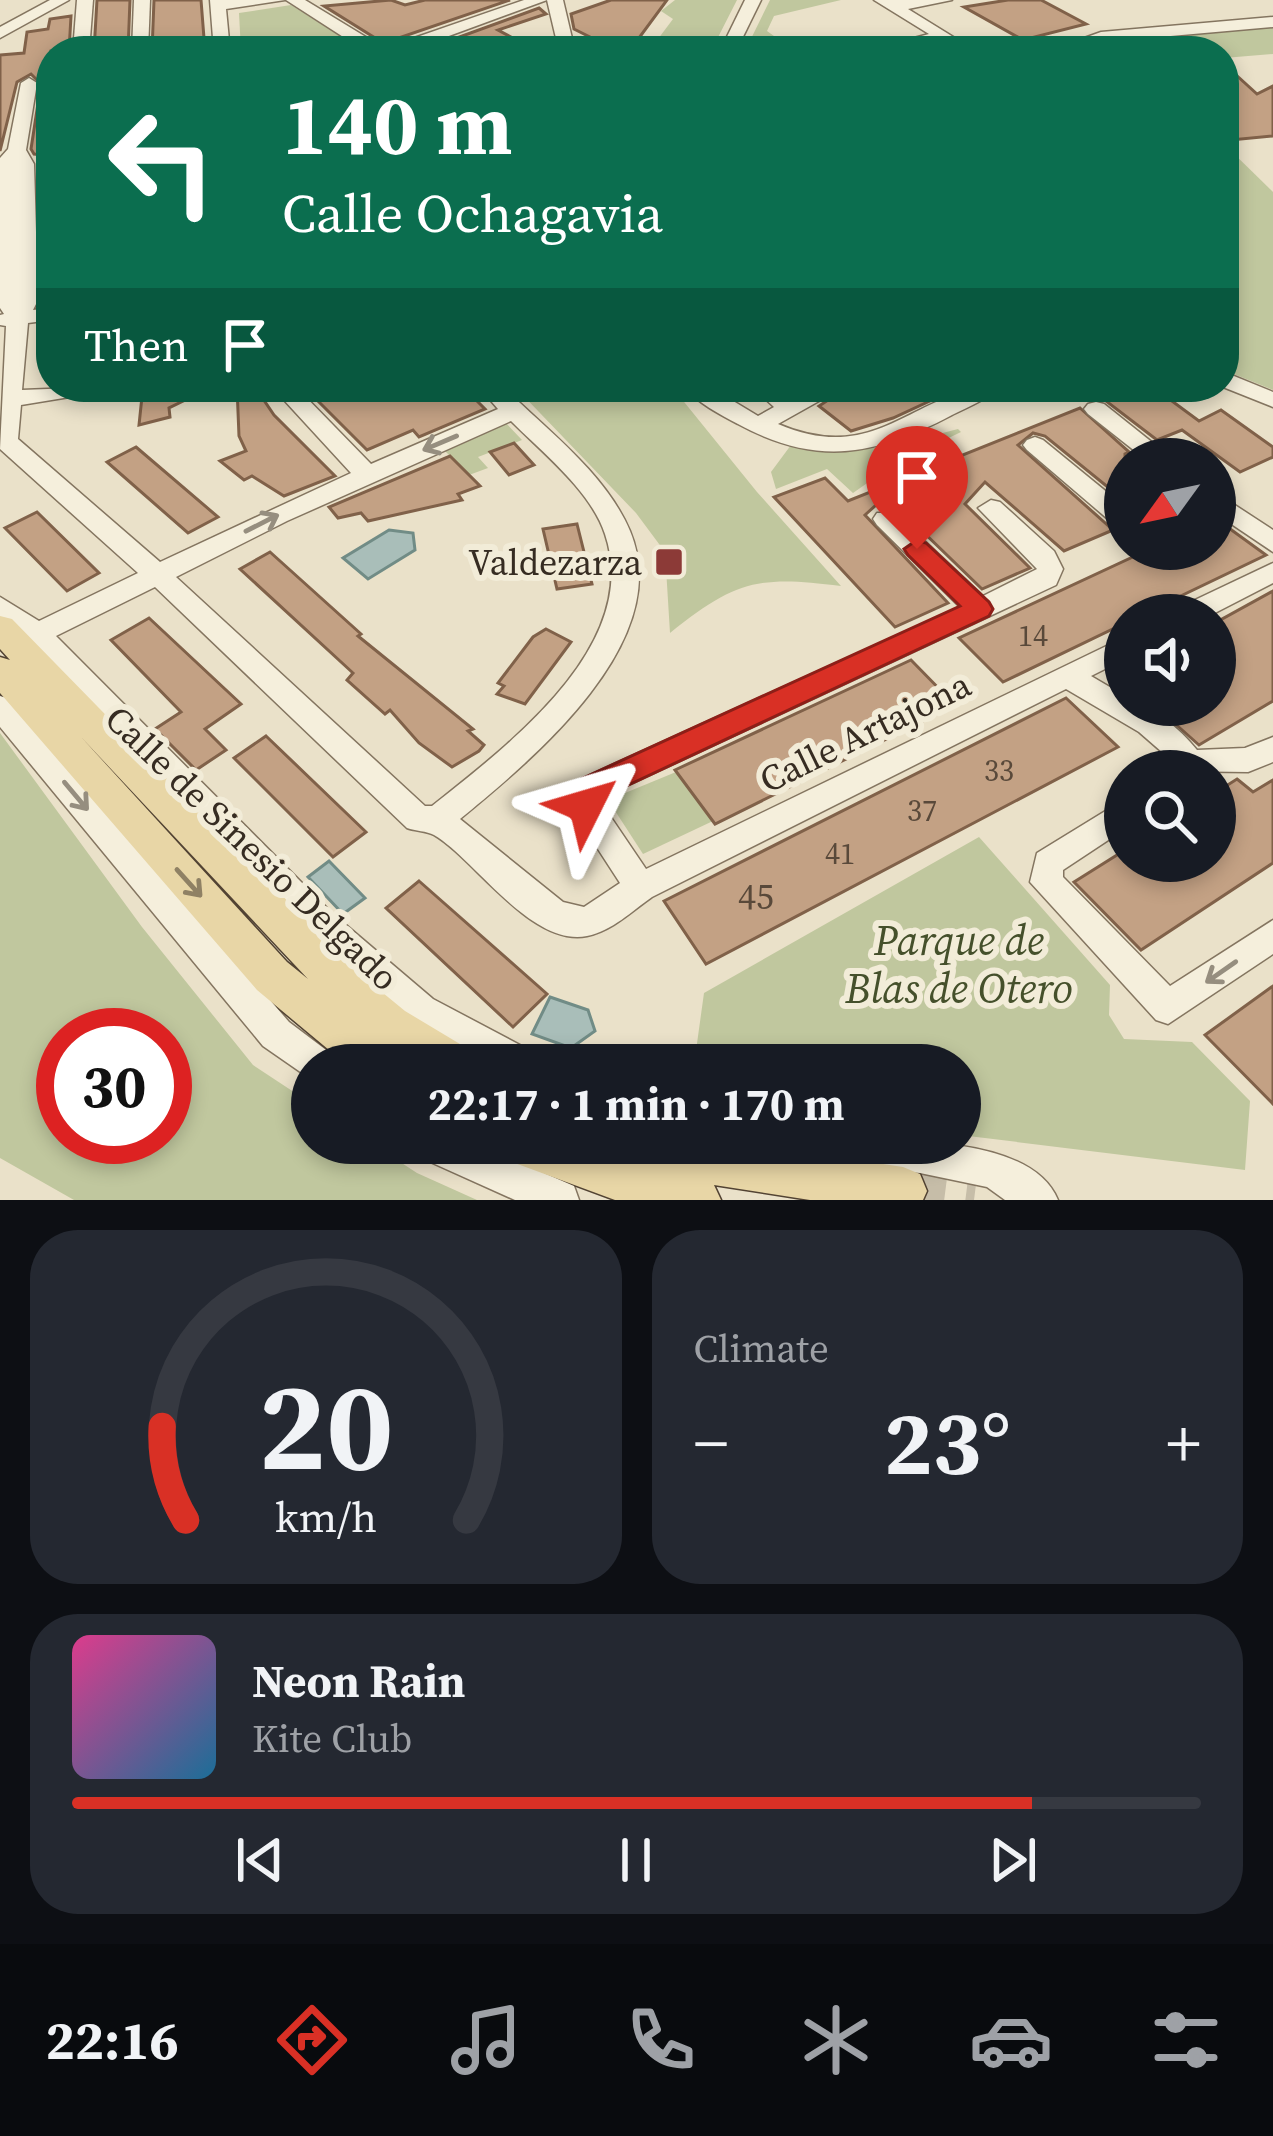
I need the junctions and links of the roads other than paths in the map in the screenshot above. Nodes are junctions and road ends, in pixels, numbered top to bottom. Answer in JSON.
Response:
{"nodes":[{"id":1,"x":142,"y":0,"type":"edge"},
{"id":2,"x":278,"y":0,"type":"edge"},
{"id":3,"x":294,"y":0,"type":"edge"},
{"id":4,"x":539,"y":0,"type":"edge"},
{"id":5,"x":555,"y":0,"type":"edge"},
{"id":6,"x":753,"y":0,"type":"edge"},
{"id":7,"x":944,"y":0,"type":"edge"},
{"id":8,"x":57,"y":2,"type":"edge"},
{"id":9,"x":218,"y":2,"type":"edge"},
{"id":10,"x":888,"y":3,"type":"edge"},
{"id":11,"x":84,"y":5,"type":"edge"},
{"id":12,"x":1269,"y":14,"type":"edge"},
{"id":13,"x":0,"y":18,"type":"edge"},
{"id":14,"x":0,"y":33,"type":"edge"},
{"id":15,"x":82,"y":36,"type":"edge"},
{"id":16,"x":141,"y":36,"type":"edge"},
{"id":17,"x":221,"y":36,"type":"edge"},
{"id":18,"x":352,"y":36,"type":"edge"},
{"id":19,"x":435,"y":36,"type":"edge"},
{"id":20,"x":563,"y":36,"type":"edge"},
{"id":21,"x":735,"y":36,"type":"edge"},
{"id":22,"x":944,"y":36,"type":"edge"},
{"id":23,"x":1151,"y":36,"type":"edge"},
{"id":24,"x":36,"y":81,"type":"edge"},
{"id":25,"x":0,"y":131,"type":"edge"},
{"id":26,"x":14,"y":154,"type":"edge"},
{"id":27,"x":11,"y":258,"type":"edge"},
{"id":28,"x":9,"y":320,"type":"edge"},
{"id":29,"x":1239,"y":385,"type":"edge"},
{"id":30,"x":36,"y":395,"type":"edge"},
{"id":31,"x":4,"y":400,"type":"edge"},
{"id":32,"x":1273,"y":400,"type":"edge"},
{"id":33,"x":297,"y":402,"type":"edge"},
{"id":34,"x":505,"y":402,"type":"edge"},
{"id":35,"x":720,"y":402,"type":"edge"},
{"id":36,"x":782,"y":402,"type":"edge"},
{"id":37,"x":804,"y":402,"type":"edge"},
{"id":38,"x":955,"y":402,"type":"edge"},
{"id":39,"x":791,"y":409,"type":"junction"},
{"id":40,"x":1096,"y":409,"type":"dead end"},
{"id":41,"x":514,"y":411,"type":"junction"},
{"id":42,"x":758,"y":425,"type":"junction"},
{"id":43,"x":1134,"y":438,"type":"edge"},
{"id":44,"x":1035,"y":446,"type":"dead end"},
{"id":45,"x":366,"y":474,"type":"junction"},
{"id":46,"x":1104,"y":503,"type":"edge"},
{"id":47,"x":991,"y":508,"type":"dead end"},
{"id":48,"x":1236,"y":516,"type":"edge"},
{"id":49,"x":886,"y":519,"type":"dead end"},
{"id":50,"x":1273,"y":543,"type":"edge"},
{"id":51,"x":1273,"y":572,"type":"edge"},
{"id":52,"x":159,"y":576,"type":"junction"},
{"id":53,"x":1230,"y":594,"type":"edge"},
{"id":54,"x":0,"y":607,"type":"edge"},
{"id":55,"x":979,"y":609,"type":"junction"},
{"id":56,"x":18,"y":631,"type":"edge"},
{"id":57,"x":1104,"y":658,"type":"edge"},
{"id":58,"x":0,"y":670,"type":"edge"},
{"id":59,"x":1068,"y":676,"type":"junction"},
{"id":60,"x":0,"y":707,"type":"edge"},
{"id":61,"x":1273,"y":749,"type":"edge"},
{"id":62,"x":1179,"y":750,"type":"edge"},
{"id":63,"x":1236,"y":761,"type":"edge"},
{"id":64,"x":438,"y":819,"type":"junction"},
{"id":65,"x":1104,"y":826,"type":"edge"},
{"id":66,"x":640,"y":887,"type":"junction"},
{"id":67,"x":1273,"y":935,"type":"edge"},
{"id":68,"x":355,"y":1044,"type":"edge"},
{"id":69,"x":420,"y":1044,"type":"edge"},
{"id":70,"x":483,"y":1044,"type":"edge"},
{"id":71,"x":291,"y":1045,"type":"edge"},
{"id":72,"x":478,"y":1164,"type":"edge"},
{"id":73,"x":581,"y":1164,"type":"edge"},
{"id":74,"x":729,"y":1164,"type":"edge"},
{"id":75,"x":967,"y":1164,"type":"edge"},
{"id":76,"x":903,"y":1191,"type":"dead end"},
{"id":77,"x":560,"y":1200,"type":"edge"},
{"id":78,"x":697,"y":1200,"type":"edge"},
{"id":79,"x":1039,"y":1200,"type":"edge"}],
"edges":[{"from":1,"to":16,"type":"street"},
{"from":2,"to":9,"type":"street"},
{"from":3,"to":18,"type":"street"},
{"from":4,"to":19,"type":"street"},
{"from":5,"to":20,"type":"street"},
{"from":6,"to":21,"type":"street"},
{"from":7,"to":10,"type":"street"},
{"from":8,"to":11,"type":"street"},
{"from":8,"to":13,"type":"street"},
{"from":8,"to":14,"type":"street"},
{"from":9,"to":17,"type":"street"},
{"from":10,"to":22,"type":"street"},
{"from":11,"to":15,"type":"street"},
{"from":12,"to":23,"type":"street"},
{"from":24,"to":26,"type":"street"},
{"from":25,"to":26,"type":"street"},
{"from":26,"to":27,"type":"street"},
{"from":27,"to":28,"type":"street"},
{"from":28,"to":31,"type":"street"},
{"from":29,"to":32,"type":"street"},
{"from":30,"to":31,"type":"street"},
{"from":31,"to":52,"type":"street","name":"Calle Artajona"},
{"from":33,"to":45,"type":"street"},
{"from":34,"to":41,"type":"street"},
{"from":35,"to":42,"type":"street"},
{"from":36,"to":39,"type":"street"},
{"from":37,"to":39,"type":"street"},
{"from":38,"to":42,"type":"street"},
{"from":39,"to":42,"type":"street"},
{"from":40,"to":43,"type":"street"},
{"from":41,"to":45,"type":"street","one_way":true},
{"from":41,"to":64,"type":"street"},
{"from":44,"to":46,"type":"street"},
{"from":52,"to":45,"type":"street","one_way":true},
{"from":47,"to":55,"type":"street"},
{"from":48,"to":50,"type":"street"},
{"from":49,"to":55,"type":"street"},
{"from":51,"to":53,"type":"street"},
{"from":52,"to":56,"type":"street"},
{"from":52,"to":64,"type":"street","name":"Calle Artajona"},
{"from":54,"to":56,"type":"street","name":"Calle de Sinesio Delgado"},
{"from":55,"to":66,"type":"street"},
{"from":56,"to":69,"type":"main road","name":"Calle de Sinesio Delgado"},
{"from":56,"to":70,"type":"street","name":"Calle de Sinesio Delgado"},
{"from":57,"to":59,"type":"street","name":"Calle Artajona"},
{"from":58,"to":68,"type":"main road","name":"Calle de Sinesio Delgado","one_way":true},
{"from":59,"to":62,"type":"street"},
{"from":59,"to":66,"type":"street","name":"Calle Artajona"},
{"from":60,"to":71,"type":"street","one_way":true},
{"from":61,"to":63,"type":"street"},
{"from":64,"to":66,"type":"street","name":"Calle Artajona"},
{"from":67,"to":65,"type":"street","one_way":true},
{"from":72,"to":77,"type":"street"},
{"from":73,"to":78,"type":"main road"},
{"from":74,"to":76,"type":"main road"},
{"from":75,"to":79,"type":"street"}]}
